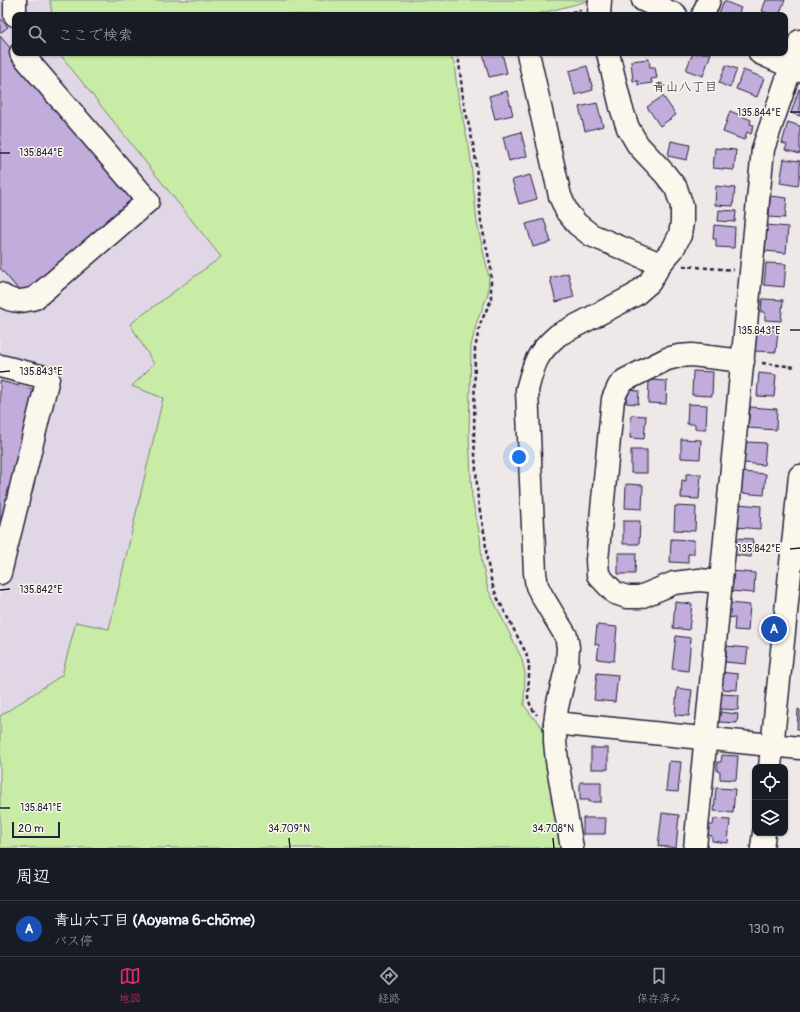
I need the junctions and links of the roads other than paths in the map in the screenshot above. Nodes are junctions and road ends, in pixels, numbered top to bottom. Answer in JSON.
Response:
{"nodes":[{"id":1,"x":15,"y":0,"type":"edge"},
{"id":2,"x":643,"y":0,"type":"edge"},
{"id":3,"x":709,"y":0,"type":"edge"},
{"id":4,"x":16,"y":12,"type":"edge"},
{"id":5,"x":669,"y":12,"type":"edge"},
{"id":6,"x":705,"y":12,"type":"edge"},
{"id":7,"x":800,"y":41,"type":"edge"},
{"id":8,"x":24,"y":56,"type":"edge"},
{"id":9,"x":529,"y":56,"type":"edge"},
{"id":10,"x":609,"y":56,"type":"edge"},
{"id":11,"x":767,"y":56,"type":"edge"},
{"id":12,"x":796,"y":69,"type":"edge"},
{"id":13,"x":660,"y":264,"type":"junction"},
{"id":14,"x":0,"y":294,"type":"edge"},
{"id":15,"x":743,"y":361,"type":"junction"},
{"id":16,"x":0,"y":366,"type":"edge"},
{"id":17,"x":800,"y":476,"type":"edge"},
{"id":18,"x":0,"y":573,"type":"edge"},
{"id":19,"x":721,"y":582,"type":"junction"},
{"id":20,"x":555,"y":723,"type":"junction"},
{"id":21,"x":706,"y":738,"type":"junction"},
{"id":22,"x":773,"y":745,"type":"junction"},
{"id":23,"x":800,"y":748,"type":"edge"},
{"id":24,"x":770,"y":764,"type":"edge"},
{"id":25,"x":764,"y":836,"type":"edge"},
{"id":26,"x":572,"y":848,"type":"edge"},
{"id":27,"x":695,"y":848,"type":"edge"},
{"id":28,"x":762,"y":848,"type":"edge"}],
"edges":[{"from":1,"to":4,"type":"street"},
{"from":2,"to":5,"type":"street"},
{"from":3,"to":6,"type":"street"},
{"from":7,"to":12,"type":"street"},
{"from":8,"to":14,"type":"street"},
{"from":9,"to":13,"type":"street"},
{"from":10,"to":13,"type":"street"},
{"from":11,"to":12,"type":"street"},
{"from":12,"to":15,"type":"street"},
{"from":13,"to":20,"type":"street"},
{"from":15,"to":19,"type":"street"},
{"from":15,"to":19,"type":"street"},
{"from":16,"to":18,"type":"street"},
{"from":17,"to":22,"type":"street"},
{"from":19,"to":21,"type":"street"},
{"from":20,"to":21,"type":"street"},
{"from":20,"to":26,"type":"street"},
{"from":21,"to":22,"type":"street"},
{"from":21,"to":27,"type":"street"},
{"from":22,"to":23,"type":"street"},
{"from":22,"to":24,"type":"street"},
{"from":25,"to":28,"type":"street"}]}
